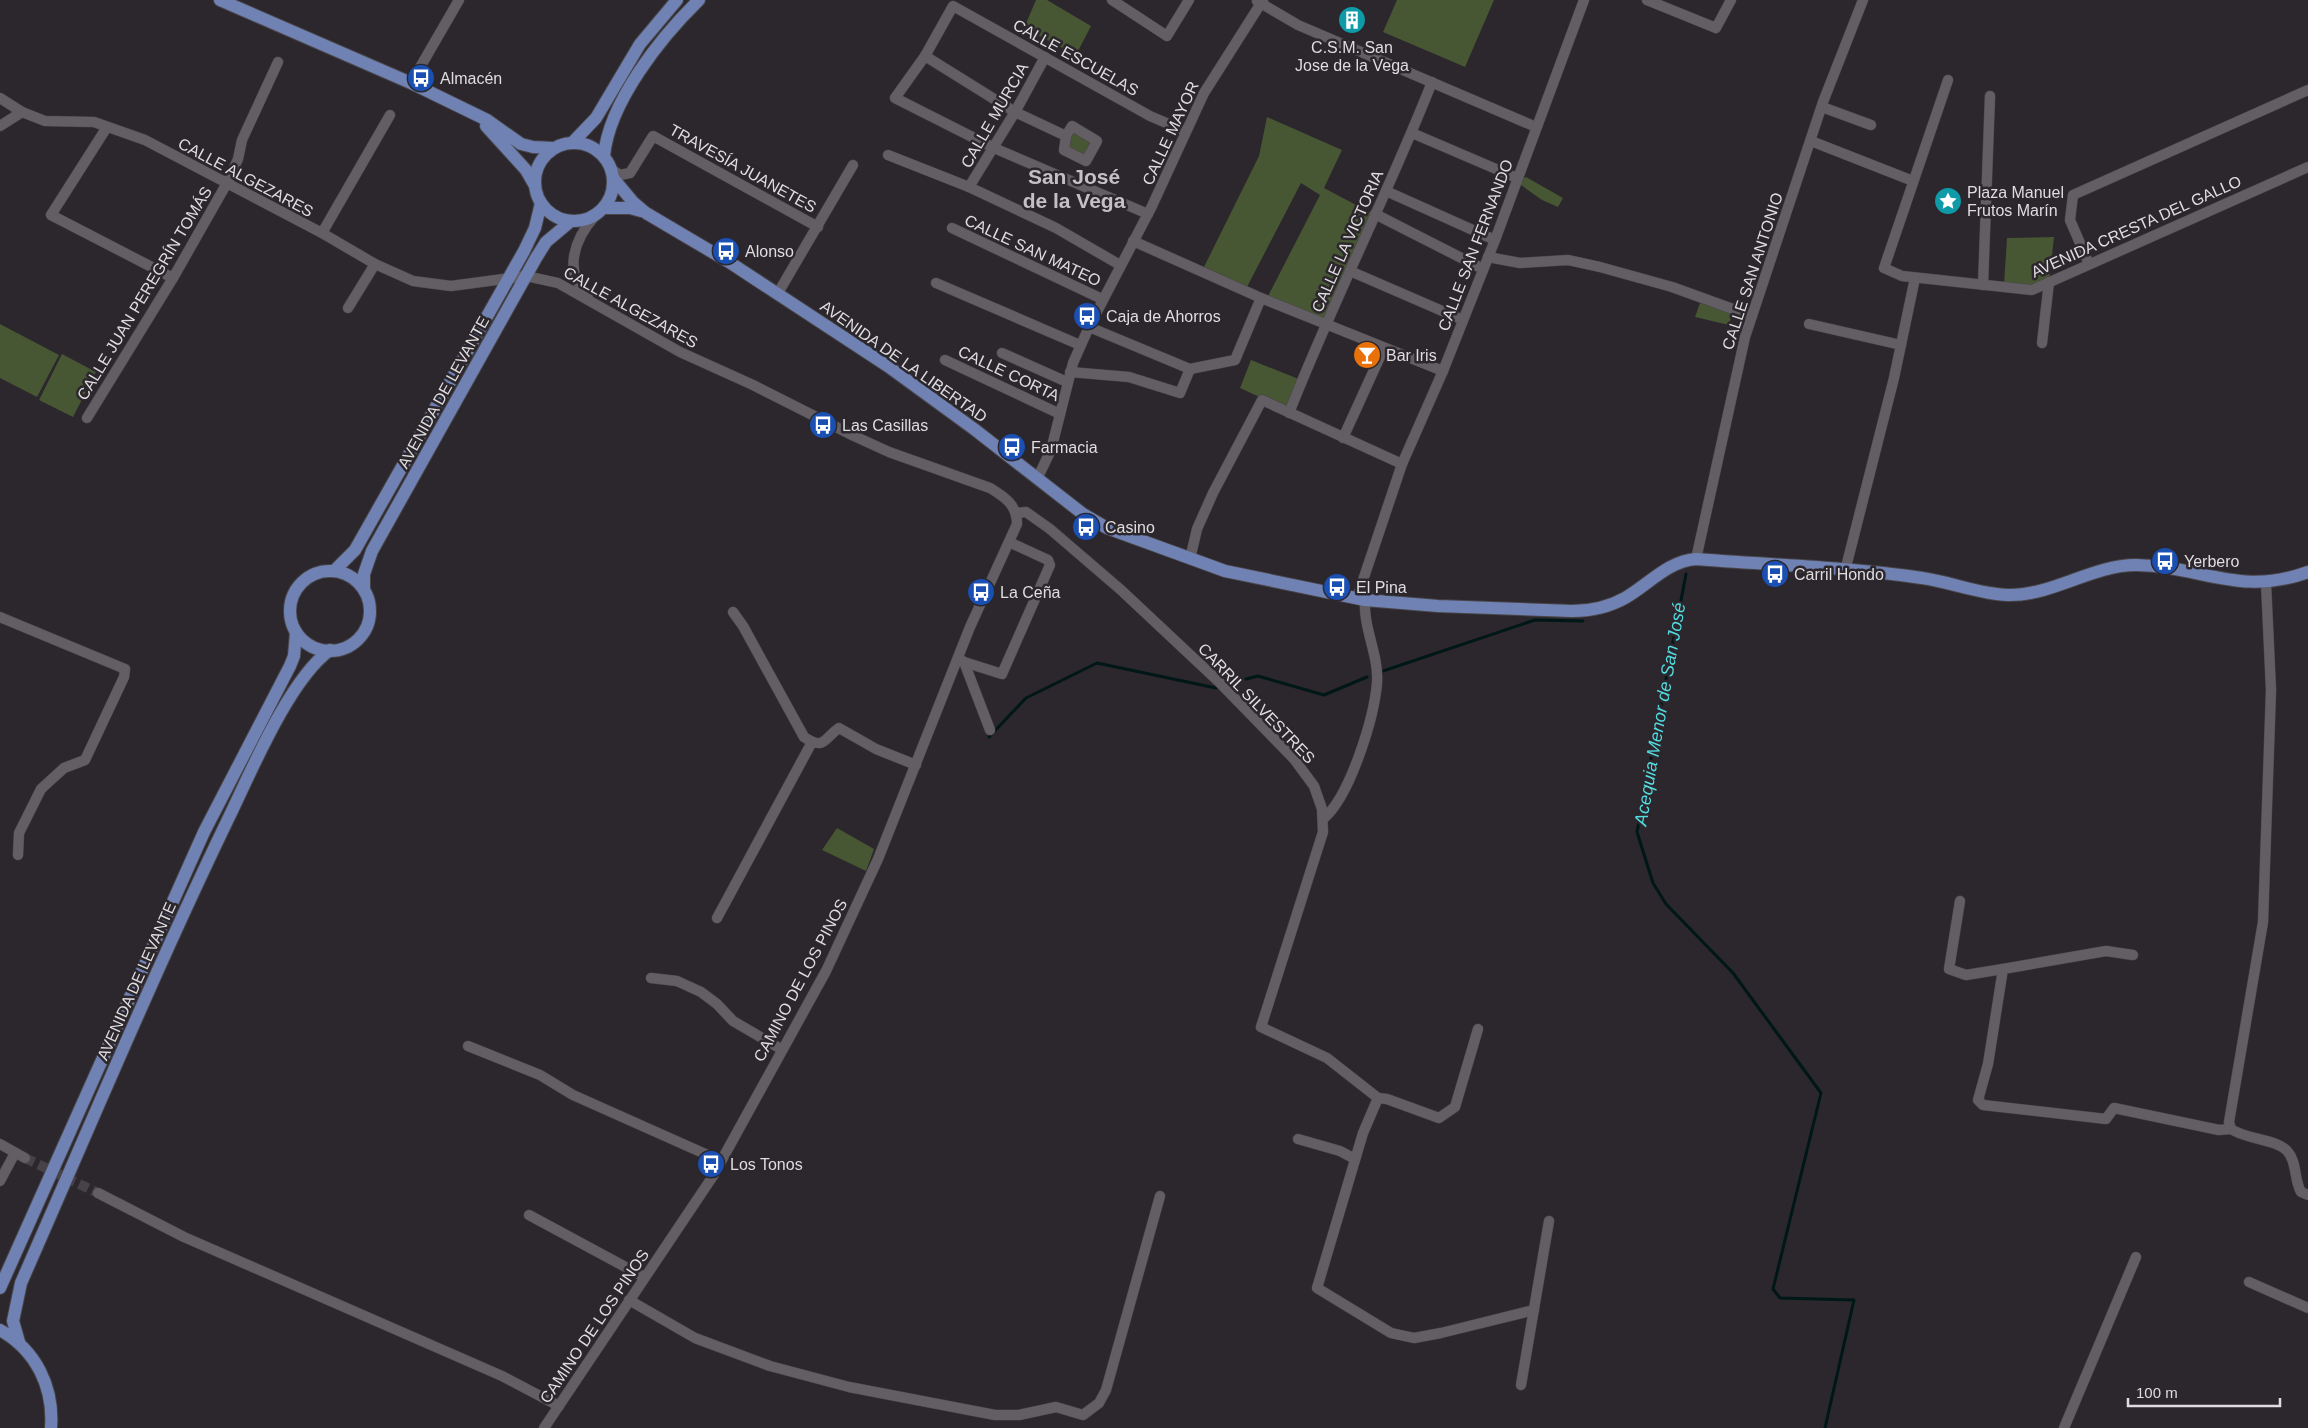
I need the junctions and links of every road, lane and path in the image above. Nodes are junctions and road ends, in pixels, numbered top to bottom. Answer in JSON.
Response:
{"nodes":[{"id":1,"x":220,"y":0,"type":"edge"},
{"id":2,"x":458,"y":0,"type":"edge"},
{"id":3,"x":677,"y":0,"type":"edge"},
{"id":4,"x":698,"y":0,"type":"edge"},
{"id":5,"x":1112,"y":0,"type":"edge"},
{"id":6,"x":1189,"y":0,"type":"edge"},
{"id":7,"x":1584,"y":0,"type":"edge"},
{"id":8,"x":1647,"y":0,"type":"edge"},
{"id":9,"x":1731,"y":0,"type":"edge"},
{"id":10,"x":1864,"y":0,"type":"edge"},
{"id":11,"x":1260,"y":1,"type":"edge"},
{"id":12,"x":924,"y":56,"type":"junction"},
{"id":13,"x":1045,"y":57,"type":"junction"},
{"id":14,"x":278,"y":62,"type":"dead end"},
{"id":15,"x":1948,"y":80,"type":"dead end"},
{"id":16,"x":1432,"y":82,"type":"junction"},
{"id":17,"x":411,"y":83,"type":"junction"},
{"id":18,"x":2308,"y":90,"type":"edge"},
{"id":19,"x":1990,"y":96,"type":"dead end"},
{"id":20,"x":0,"y":98,"type":"edge"},
{"id":21,"x":1822,"y":107,"type":"junction"},
{"id":22,"x":22,"y":112,"type":"junction"},
{"id":23,"x":1015,"y":112,"type":"junction"},
{"id":24,"x":390,"y":115,"type":"dead end"},
{"id":25,"x":473,"y":115,"type":"junction"},
{"id":26,"x":1871,"y":125,"type":"dead end"},
{"id":27,"x":0,"y":126,"type":"edge"},
{"id":28,"x":107,"y":127,"type":"junction"},
{"id":29,"x":1536,"y":127,"type":"junction"},
{"id":30,"x":1186,"y":131,"type":"junction"},
{"id":31,"x":1412,"y":133,"type":"junction"},
{"id":32,"x":1066,"y":136,"type":"dead end"},
{"id":33,"x":1810,"y":140,"type":"junction"},
{"id":34,"x":573,"y":142,"type":"junction"},
{"id":35,"x":553,"y":148,"type":"junction"},
{"id":36,"x":994,"y":148,"type":"junction"},
{"id":37,"x":888,"y":155,"type":"dead end"},
{"id":38,"x":604,"y":156,"type":"junction"},
{"id":39,"x":853,"y":165,"type":"dead end"},
{"id":40,"x":2308,"y":167,"type":"edge"},
{"id":41,"x":612,"y":174,"type":"junction"},
{"id":42,"x":1517,"y":178,"type":"junction"},
{"id":43,"x":1914,"y":181,"type":"junction"},
{"id":44,"x":227,"y":183,"type":"junction"},
{"id":45,"x":534,"y":184,"type":"junction"},
{"id":46,"x":969,"y":187,"type":"junction"},
{"id":47,"x":1386,"y":191,"type":"junction"},
{"id":48,"x":540,"y":203,"type":"junction"},
{"id":49,"x":599,"y":212,"type":"junction"},
{"id":50,"x":646,"y":213,"type":"junction"},
{"id":51,"x":1148,"y":214,"type":"junction"},
{"id":52,"x":1375,"y":214,"type":"junction"},
{"id":53,"x":570,"y":221,"type":"junction"},
{"id":54,"x":818,"y":227,"type":"junction"},
{"id":55,"x":952,"y":228,"type":"dead end"},
{"id":56,"x":322,"y":233,"type":"junction"},
{"id":57,"x":1495,"y":240,"type":"junction"},
{"id":58,"x":1133,"y":241,"type":"junction"},
{"id":59,"x":1488,"y":257,"type":"junction"},
{"id":60,"x":375,"y":264,"type":"junction"},
{"id":61,"x":2089,"y":264,"type":"junction"},
{"id":62,"x":1120,"y":265,"type":"junction"},
{"id":63,"x":1483,"y":269,"type":"junction"},
{"id":64,"x":1350,"y":271,"type":"junction"},
{"id":65,"x":526,"y":276,"type":"junction"},
{"id":66,"x":510,"y":277,"type":"junction"},
{"id":67,"x":173,"y":278,"type":"junction"},
{"id":68,"x":1916,"y":278,"type":"junction"},
{"id":69,"x":2049,"y":282,"type":"junction"},
{"id":70,"x":936,"y":283,"type":"dead end"},
{"id":71,"x":1983,"y":285,"type":"junction"},
{"id":72,"x":778,"y":293,"type":"junction"},
{"id":73,"x":1261,"y":298,"type":"junction"},
{"id":74,"x":1102,"y":299,"type":"junction"},
{"id":75,"x":596,"y":303,"type":"junction"},
{"id":76,"x":348,"y":308,"type":"dead end"},
{"id":77,"x":1752,"y":316,"type":"junction"},
{"id":78,"x":1463,"y":320,"type":"junction"},
{"id":79,"x":1326,"y":324,"type":"junction"},
{"id":80,"x":1809,"y":324,"type":"dead end"},
{"id":81,"x":1089,"y":327,"type":"junction"},
{"id":82,"x":2042,"y":343,"type":"dead end"},
{"id":83,"x":1901,"y":344,"type":"junction"},
{"id":84,"x":1080,"y":345,"type":"junction"},
{"id":85,"x":1384,"y":348,"type":"junction"},
{"id":86,"x":1002,"y":353,"type":"dead end"},
{"id":87,"x":945,"y":360,"type":"dead end"},
{"id":88,"x":1190,"y":369,"type":"junction"},
{"id":89,"x":1443,"y":371,"type":"junction"},
{"id":90,"x":1068,"y":377,"type":"junction"},
{"id":91,"x":1289,"y":413,"type":"junction"},
{"id":92,"x":1060,"y":414,"type":"junction"},
{"id":93,"x":87,"y":418,"type":"dead end"},
{"id":94,"x":1344,"y":438,"type":"junction"},
{"id":95,"x":1402,"y":464,"type":"junction"},
{"id":96,"x":1038,"y":479,"type":"junction"},
{"id":97,"x":1016,"y":513,"type":"junction"},
{"id":98,"x":1009,"y":542,"type":"junction"},
{"id":99,"x":1190,"y":559,"type":"junction"},
{"id":100,"x":1696,"y":559,"type":"junction"},
{"id":101,"x":334,"y":571,"type":"junction"},
{"id":102,"x":1845,"y":571,"type":"junction"},
{"id":103,"x":2308,"y":572,"type":"edge"},
{"id":104,"x":2266,"y":583,"type":"junction"},
{"id":105,"x":364,"y":590,"type":"junction"},
{"id":106,"x":1361,"y":599,"type":"junction"},
{"id":107,"x":733,"y":612,"type":"dead end"},
{"id":108,"x":0,"y":617,"type":"edge"},
{"id":109,"x":296,"y":632,"type":"junction"},
{"id":110,"x":330,"y":650,"type":"junction"},
{"id":111,"x":961,"y":661,"type":"junction"},
{"id":112,"x":990,"y":730,"type":"dead end"},
{"id":113,"x":812,"y":742,"type":"junction"},
{"id":114,"x":916,"y":765,"type":"junction"},
{"id":115,"x":1322,"y":819,"type":"junction"},
{"id":116,"x":18,"y":855,"type":"dead end"},
{"id":117,"x":1960,"y":901,"type":"dead end"},
{"id":118,"x":717,"y":918,"type":"dead end"},
{"id":119,"x":2133,"y":956,"type":"dead end"},
{"id":120,"x":2003,"y":969,"type":"junction"},
{"id":121,"x":651,"y":978,"type":"dead end"},
{"id":122,"x":1478,"y":1029,"type":"dead end"},
{"id":123,"x":468,"y":1046,"type":"dead end"},
{"id":124,"x":781,"y":1050,"type":"junction"},
{"id":125,"x":1378,"y":1098,"type":"junction"},
{"id":126,"x":2231,"y":1130,"type":"junction"},
{"id":127,"x":1298,"y":1139,"type":"dead end"},
{"id":128,"x":0,"y":1144,"type":"edge"},
{"id":129,"x":15,"y":1153,"type":"junction"},
{"id":130,"x":25,"y":1158,"type":"tunnel mouth"},
{"id":131,"x":1355,"y":1159,"type":"junction"},
{"id":132,"x":721,"y":1160,"type":"junction"},
{"id":133,"x":0,"y":1181,"type":"edge"},
{"id":134,"x":98,"y":1193,"type":"tunnel mouth"},
{"id":135,"x":2308,"y":1195,"type":"edge"},
{"id":136,"x":1160,"y":1196,"type":"dead end"},
{"id":137,"x":529,"y":1215,"type":"dead end"},
{"id":138,"x":1549,"y":1221,"type":"dead end"},
{"id":139,"x":2136,"y":1256,"type":"dead end"},
{"id":140,"x":644,"y":1277,"type":"junction"},
{"id":141,"x":2249,"y":1282,"type":"dead end"},
{"id":142,"x":0,"y":1288,"type":"edge"},
{"id":143,"x":629,"y":1300,"type":"junction"},
{"id":144,"x":2308,"y":1308,"type":"edge"},
{"id":145,"x":1534,"y":1310,"type":"junction"},
{"id":146,"x":0,"y":1330,"type":"edge"},
{"id":147,"x":19,"y":1342,"type":"junction"},
{"id":148,"x":1521,"y":1385,"type":"dead end"},
{"id":149,"x":559,"y":1406,"type":"junction"},
{"id":150,"x":51,"y":1428,"type":"edge"},
{"id":151,"x":544,"y":1428,"type":"edge"},
{"id":152,"x":2064,"y":1428,"type":"edge"}],
"edges":[{"from":1,"to":17,"type":"main road"},
{"from":2,"to":17,"type":"street"},
{"from":3,"to":34,"type":"main road"},
{"from":4,"to":38,"type":"main road"},
{"from":5,"to":6,"type":"street"},
{"from":7,"to":29,"type":"street","name":"CALLE SAN FERNANDO"},
{"from":8,"to":9,"type":"street"},
{"from":10,"to":21,"type":"street","name":"CALLE SAN ANTONIO"},
{"from":11,"to":16,"type":"street"},
{"from":11,"to":30,"type":"street","name":"CALLE MAYOR"},
{"from":12,"to":13,"type":"street","name":"CALLE ESCUELAS"},
{"from":12,"to":23,"type":"street"},
{"from":12,"to":36,"type":"street"},
{"from":13,"to":23,"type":"street","name":"CALLE MURCIA"},
{"from":13,"to":30,"type":"street","name":"CALLE ESCUELAS"},
{"from":14,"to":44,"type":"street","name":"CALLE JUAN PEREGRÍN TOMÁS"},
{"from":15,"to":43,"type":"street"},
{"from":16,"to":29,"type":"street"},
{"from":16,"to":31,"type":"street","name":"CALLE LA VICTORIA"},
{"from":17,"to":25,"type":"main road"},
{"from":18,"to":61,"type":"street"},
{"from":19,"to":71,"type":"street"},
{"from":20,"to":22,"type":"street","name":"CALLE ALGEZARES"},
{"from":21,"to":26,"type":"street"},
{"from":21,"to":33,"type":"street","name":"CALLE SAN ANTONIO"},
{"from":22,"to":27,"type":"street"},
{"from":22,"to":28,"type":"street","name":"CALLE ALGEZARES"},
{"from":23,"to":32,"type":"street"},
{"from":23,"to":36,"type":"street","name":"CALLE MURCIA"},
{"from":24,"to":56,"type":"street"},
{"from":25,"to":35,"type":"main road"},
{"from":25,"to":45,"type":"main road"},
{"from":28,"to":44,"type":"street","name":"CALLE ALGEZARES"},
{"from":28,"to":67,"type":"street"},
{"from":29,"to":42,"type":"street","name":"CALLE SAN FERNANDO"},
{"from":30,"to":51,"type":"street","name":"CALLE MAYOR"},
{"from":31,"to":42,"type":"street"},
{"from":31,"to":47,"type":"street","name":"CALLE LA VICTORIA"},
{"from":33,"to":43,"type":"street"},
{"from":33,"to":77,"type":"street","name":"CALLE SAN ANTONIO"},
{"from":34,"to":35,"type":"main road"},
{"from":34,"to":38,"type":"main road"},
{"from":35,"to":45,"type":"main road"},
{"from":36,"to":46,"type":"street","name":"CALLE MURCIA"},
{"from":36,"to":51,"type":"street"},
{"from":37,"to":46,"type":"street"},
{"from":38,"to":41,"type":"main road"},
{"from":39,"to":54,"type":"street"},
{"from":40,"to":61,"type":"street","name":"AVENIDA CRESTA DEL GALLO"},
{"from":41,"to":49,"type":"main road"},
{"from":41,"to":50,"type":"main road","name":"AVENIDA DE LA LIBERTAD"},
{"from":41,"to":54,"type":"street","name":"TRAVESÍA JUANETES"},
{"from":42,"to":57,"type":"street","name":"CALLE SAN FERNANDO"},
{"from":43,"to":68,"type":"street","name":"AVENIDA CRESTA DEL GALLO"},
{"from":44,"to":56,"type":"street","name":"CALLE ALGEZARES"},
{"from":44,"to":67,"type":"street","name":"CALLE JUAN PEREGRÍN TOMÁS"},
{"from":45,"to":48,"type":"main road"},
{"from":46,"to":62,"type":"street"},
{"from":47,"to":52,"type":"street","name":"CALLE LA VICTORIA"},
{"from":47,"to":57,"type":"street"},
{"from":48,"to":53,"type":"main road"},
{"from":48,"to":66,"type":"main road","name":"AVENIDA DE LEVANTE"},
{"from":49,"to":50,"type":"main road","name":"AVENIDA DE LA LIBERTAD"},
{"from":49,"to":53,"type":"main road"},
{"from":49,"to":75,"type":"street"},
{"from":50,"to":72,"type":"main road","name":"AVENIDA DE LA LIBERTAD"},
{"from":51,"to":58,"type":"street","name":"CALLE MAYOR"},
{"from":52,"to":63,"type":"street"},
{"from":52,"to":64,"type":"street","name":"CALLE LA VICTORIA"},
{"from":53,"to":65,"type":"main road","name":"AVENIDA DE LEVANTE"},
{"from":54,"to":72,"type":"street"},
{"from":55,"to":74,"type":"street","name":"CALLE SAN MATEO"},
{"from":56,"to":60,"type":"street","name":"CALLE ALGEZARES"},
{"from":57,"to":59,"type":"street","name":"CALLE SAN FERNANDO"},
{"from":58,"to":62,"type":"street","name":"CALLE MAYOR"},
{"from":58,"to":73,"type":"street"},
{"from":59,"to":63,"type":"street","name":"CALLE SAN FERNANDO"},
{"from":59,"to":77,"type":"street"},
{"from":60,"to":66,"type":"street","name":"CALLE ALGEZARES"},
{"from":60,"to":76,"type":"street"},
{"from":61,"to":69,"type":"street","name":"AVENIDA CRESTA DEL GALLO"},
{"from":62,"to":74,"type":"street","name":"CALLE MAYOR"},
{"from":63,"to":78,"type":"street","name":"CALLE SAN FERNANDO"},
{"from":64,"to":78,"type":"street"},
{"from":64,"to":79,"type":"street","name":"CALLE LA VICTORIA"},
{"from":65,"to":66,"type":"street","name":"CALLE ALGEZARES"},
{"from":65,"to":75,"type":"street","name":"CALLE ALGEZARES"},
{"from":65,"to":105,"type":"main road","name":"AVENIDA DE LEVANTE"},
{"from":66,"to":101,"type":"main road","name":"AVENIDA DE LEVANTE"},
{"from":67,"to":93,"type":"street","name":"CALLE JUAN PEREGRÍN TOMÁS"},
{"from":68,"to":71,"type":"street","name":"AVENIDA CRESTA DEL GALLO"},
{"from":68,"to":83,"type":"street"},
{"from":69,"to":71,"type":"street","name":"AVENIDA CRESTA DEL GALLO"},
{"from":69,"to":82,"type":"street"},
{"from":70,"to":84,"type":"street"},
{"from":72,"to":96,"type":"main road","name":"AVENIDA DE LA LIBERTAD"},
{"from":73,"to":79,"type":"street"},
{"from":73,"to":88,"type":"street"},
{"from":74,"to":81,"type":"street","name":"CALLE MAYOR"},
{"from":75,"to":97,"type":"street","name":"CALLE ALGEZARES"},
{"from":77,"to":100,"type":"street","name":"CALLE SAN ANTONIO"},
{"from":78,"to":89,"type":"street","name":"CALLE SAN FERNANDO"},
{"from":79,"to":85,"type":"street"},
{"from":79,"to":91,"type":"street","name":"CALLE LA VICTORIA"},
{"from":80,"to":83,"type":"street"},
{"from":81,"to":84,"type":"street","name":"CALLE MAYOR"},
{"from":81,"to":88,"type":"street"},
{"from":83,"to":102,"type":"street"},
{"from":84,"to":90,"type":"street","name":"CALLE MAYOR"},
{"from":85,"to":89,"type":"street"},
{"from":85,"to":94,"type":"street"},
{"from":86,"to":90,"type":"street"},
{"from":87,"to":92,"type":"street","name":"CALLE CORTA"},
{"from":88,"to":90,"type":"street"},
{"from":89,"to":95,"type":"street","name":"CALLE SAN FERNANDO"},
{"from":90,"to":92,"type":"street","name":"CALLE MAYOR"},
{"from":91,"to":94,"type":"street"},
{"from":91,"to":99,"type":"street"},
{"from":92,"to":96,"type":"street","name":"CALLE MAYOR"},
{"from":94,"to":95,"type":"street"},
{"from":95,"to":106,"type":"street","name":"CALLE SAN FERNANDO"},
{"from":96,"to":99,"type":"main road","name":"AVENIDA DE LA LIBERTAD"},
{"from":97,"to":98,"type":"street","name":"CAMINO DE LOS PINOS"},
{"from":97,"to":115,"type":"street","name":"CARRIL SILVESTRES"},
{"from":98,"to":111,"type":"street","name":"CAMINO DE LOS PINOS"},
{"from":98,"to":111,"type":"street"},
{"from":99,"to":106,"type":"main road","name":"AVENIDA DE LA LIBERTAD"},
{"from":100,"to":102,"type":"main road","name":"AVENIDA DE LA LIBERTAD"},
{"from":100,"to":106,"type":"main road","name":"AVENIDA DE LA LIBERTAD"},
{"from":101,"to":105,"type":"main road"},
{"from":101,"to":109,"type":"main road"},
{"from":102,"to":104,"type":"main road","name":"AVENIDA DE LA LIBERTAD"},
{"from":103,"to":104,"type":"main road","name":"AVENIDA DE LA LIBERTAD"},
{"from":104,"to":126,"type":"street"},
{"from":105,"to":110,"type":"main road"},
{"from":106,"to":115,"type":"street"},
{"from":107,"to":113,"type":"street"},
{"from":108,"to":116,"type":"street"},
{"from":109,"to":110,"type":"main road"},
{"from":109,"to":142,"type":"main road","name":"AVENIDA DE LEVANTE"},
{"from":110,"to":147,"type":"main road","name":"AVENIDA DE LEVANTE"},
{"from":111,"to":112,"type":"street"},
{"from":111,"to":114,"type":"street","name":"CAMINO DE LOS PINOS"},
{"from":113,"to":114,"type":"street"},
{"from":113,"to":118,"type":"street"},
{"from":114,"to":124,"type":"street","name":"CAMINO DE LOS PINOS"},
{"from":115,"to":125,"type":"street","name":"CARRIL SILVESTRES"},
{"from":117,"to":120,"type":"street"},
{"from":119,"to":120,"type":"street"},
{"from":120,"to":126,"type":"street"},
{"from":121,"to":124,"type":"street"},
{"from":122,"to":125,"type":"street"},
{"from":123,"to":132,"type":"street"},
{"from":124,"to":132,"type":"street","name":"CAMINO DE LOS PINOS"},
{"from":125,"to":131,"type":"street"},
{"from":126,"to":135,"type":"street"},
{"from":127,"to":131,"type":"street"},
{"from":128,"to":129,"type":"street"},
{"from":129,"to":130,"type":"street"},
{"from":129,"to":133,"type":"street"},
{"from":131,"to":145,"type":"street"},
{"from":132,"to":140,"type":"street","name":"CAMINO DE LOS PINOS"},
{"from":134,"to":149,"type":"street"},
{"from":136,"to":143,"type":"street"},
{"from":137,"to":140,"type":"street"},
{"from":138,"to":145,"type":"street"},
{"from":139,"to":152,"type":"street"},
{"from":140,"to":143,"type":"street","name":"CAMINO DE LOS PINOS"},
{"from":141,"to":144,"type":"street"},
{"from":143,"to":149,"type":"street","name":"CAMINO DE LOS PINOS"},
{"from":145,"to":148,"type":"street"},
{"from":146,"to":147,"type":"main road"},
{"from":147,"to":150,"type":"main road"},
{"from":149,"to":151,"type":"street","name":"CAMINO DE LOS PINOS"}]}
